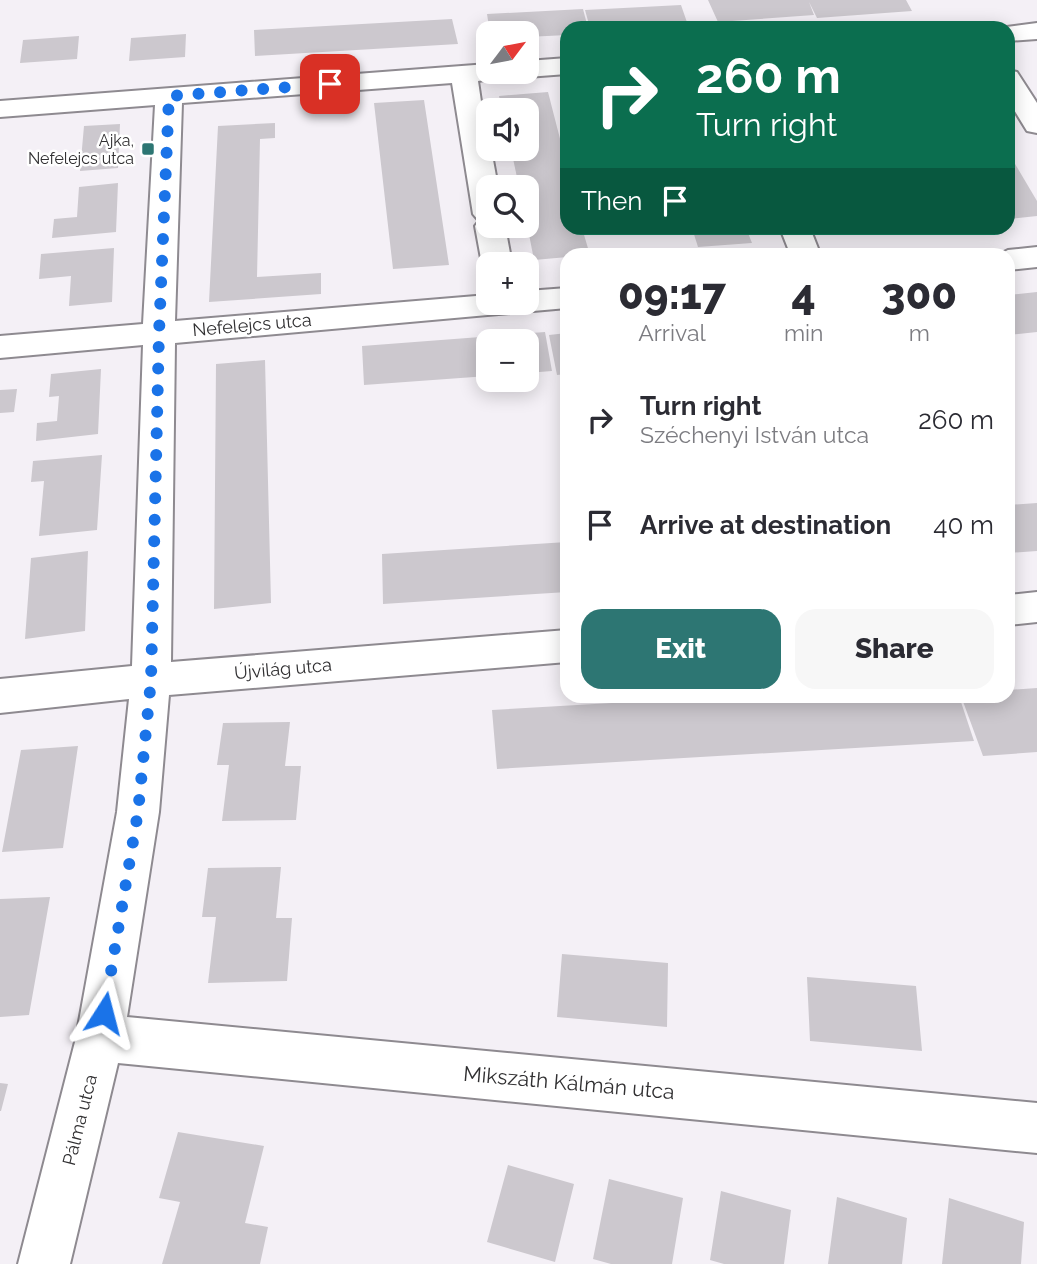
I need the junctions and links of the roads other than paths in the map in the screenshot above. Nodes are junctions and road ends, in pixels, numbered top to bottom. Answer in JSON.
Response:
{"nodes":[{"id":1,"x":1037,"y":31,"type":"edge"},
{"id":2,"x":1015,"y":33,"type":"edge"},
{"id":3,"x":560,"y":67,"type":"edge"},
{"id":4,"x":539,"y":68,"type":"edge"},
{"id":5,"x":476,"y":73,"type":"edge"},
{"id":6,"x":478,"y":84,"type":"edge"},
{"id":7,"x":1015,"y":89,"type":"edge"},
{"id":8,"x":169,"y":96,"type":"junction"},
{"id":9,"x":0,"y":109,"type":"edge"},
{"id":10,"x":1037,"y":125,"type":"edge"},
{"id":11,"x":485,"y":175,"type":"edge"},
{"id":12,"x":1037,"y":257,"type":"edge"},
{"id":13,"x":1015,"y":259,"type":"edge"},
{"id":14,"x":560,"y":299,"type":"edge"},
{"id":15,"x":539,"y":301,"type":"edge"},
{"id":16,"x":476,"y":305,"type":"edge"},
{"id":17,"x":159,"y":333,"type":"junction"},
{"id":18,"x":0,"y":347,"type":"edge"},
{"id":19,"x":1037,"y":607,"type":"edge"},
{"id":20,"x":1015,"y":609,"type":"edge"},
{"id":21,"x":560,"y":647,"type":"edge"},
{"id":22,"x":151,"y":680,"type":"junction"},
{"id":23,"x":0,"y":696,"type":"edge"},
{"id":24,"x":100,"y":1038,"type":"junction"},
{"id":25,"x":1037,"y":1128,"type":"edge"},
{"id":26,"x":44,"y":1264,"type":"edge"}],
"edges":[{"from":1,"to":2,"type":"street"},
{"from":3,"to":4,"type":"street"},
{"from":5,"to":8,"type":"street"},
{"from":6,"to":11,"type":"street"},
{"from":7,"to":10,"type":"street"},
{"from":8,"to":9,"type":"street"},
{"from":8,"to":17,"type":"street","name":"Pálma utca"},
{"from":12,"to":13,"type":"street"},
{"from":14,"to":15,"type":"street"},
{"from":16,"to":17,"type":"street","name":"Nefelejcs utca"},
{"from":17,"to":18,"type":"street","name":"Nefelejcs utca"},
{"from":17,"to":22,"type":"street","name":"Pálma utca"},
{"from":19,"to":20,"type":"street"},
{"from":21,"to":22,"type":"street","name":"Újvilág utca"},
{"from":22,"to":23,"type":"street","name":"Újvilág utca"},
{"from":22,"to":24,"type":"street","name":"Pálma utca"},
{"from":24,"to":25,"type":"street","name":"Mikszáth Kálmán utca"},
{"from":24,"to":26,"type":"street","name":"Pálma utca"}]}
